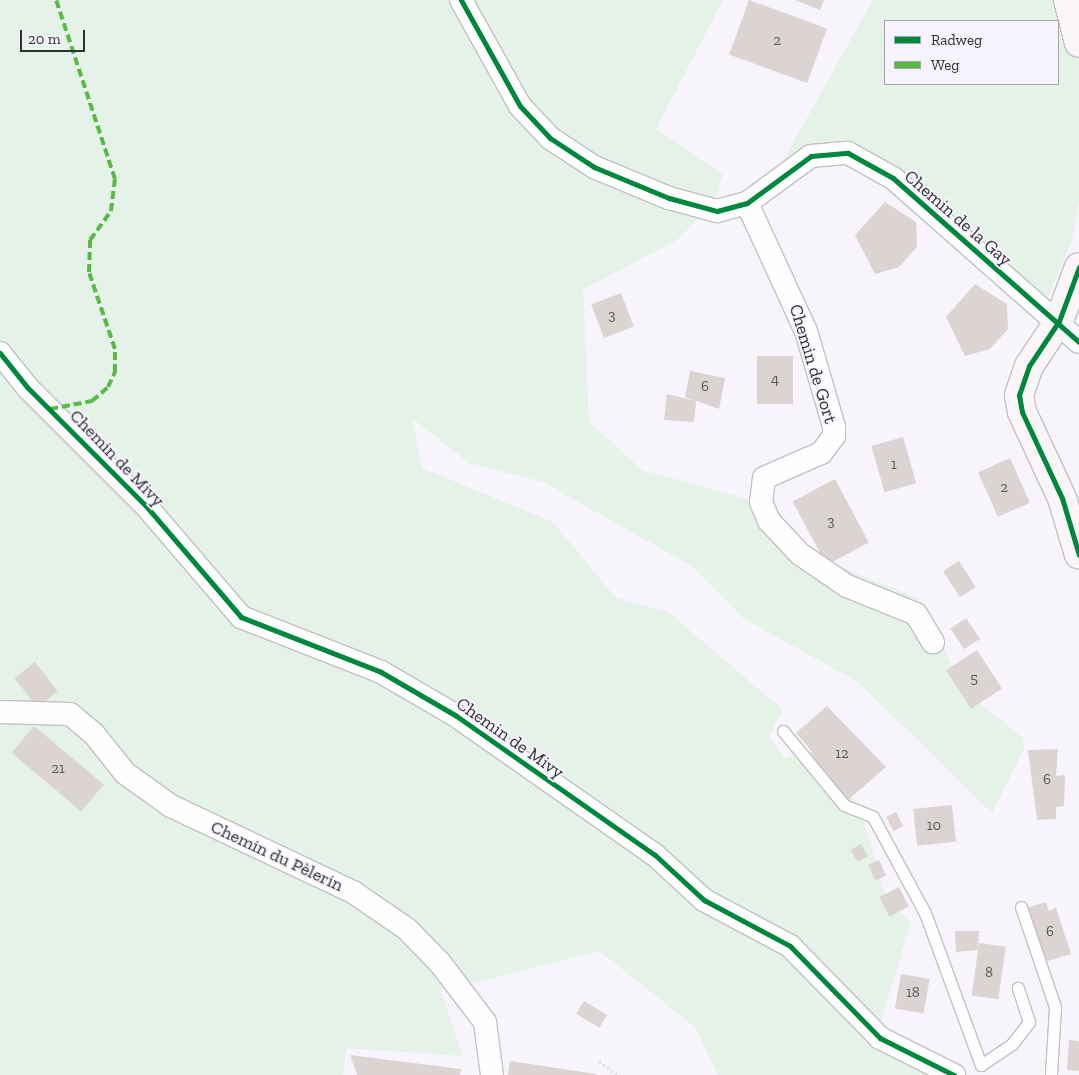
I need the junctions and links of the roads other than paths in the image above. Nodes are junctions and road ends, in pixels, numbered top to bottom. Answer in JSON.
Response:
{"nodes":[{"id":1,"x":461,"y":0,"type":"edge"},
{"id":2,"x":1068,"y":0,"type":"edge"},
{"id":3,"x":1079,"y":43,"type":"edge"},
{"id":4,"x":747,"y":203,"type":"junction"},
{"id":5,"x":1079,"y":267,"type":"edge"},
{"id":6,"x":1059,"y":321,"type":"junction"},
{"id":7,"x":1079,"y":342,"type":"edge"},
{"id":8,"x":0,"y":353,"type":"edge"},
{"id":9,"x":1079,"y":555,"type":"edge"},
{"id":10,"x":933,"y":642,"type":"dead end"},
{"id":11,"x":0,"y":712,"type":"edge"},
{"id":12,"x":783,"y":731,"type":"dead end"},
{"id":13,"x":1021,"y":906,"type":"dead end"},
{"id":14,"x":1018,"y":988,"type":"dead end"},
{"id":15,"x":982,"y":1070,"type":"edge"},
{"id":16,"x":492,"y":1075,"type":"edge"},
{"id":17,"x":954,"y":1075,"type":"edge"},
{"id":18,"x":1051,"y":1075,"type":"edge"}],
"edges":[{"from":1,"to":4,"type":"street","name":"Chemin de la Gay"},
{"from":2,"to":3,"type":"street"},
{"from":4,"to":6,"type":"street","name":"Chemin de la Gay"},
{"from":4,"to":10,"type":"street","name":"Chemin de Gort"},
{"from":5,"to":6,"type":"street"},
{"from":6,"to":7,"type":"street","name":"Chemin de la Gay"},
{"from":6,"to":9,"type":"street"},
{"from":8,"to":17,"type":"street","name":"Chemin de Mivy"},
{"from":11,"to":16,"type":"street","name":"Chemin du Pèlerin"},
{"from":12,"to":15,"type":"lane"},
{"from":13,"to":18,"type":"lane"},
{"from":14,"to":15,"type":"lane"}]}
